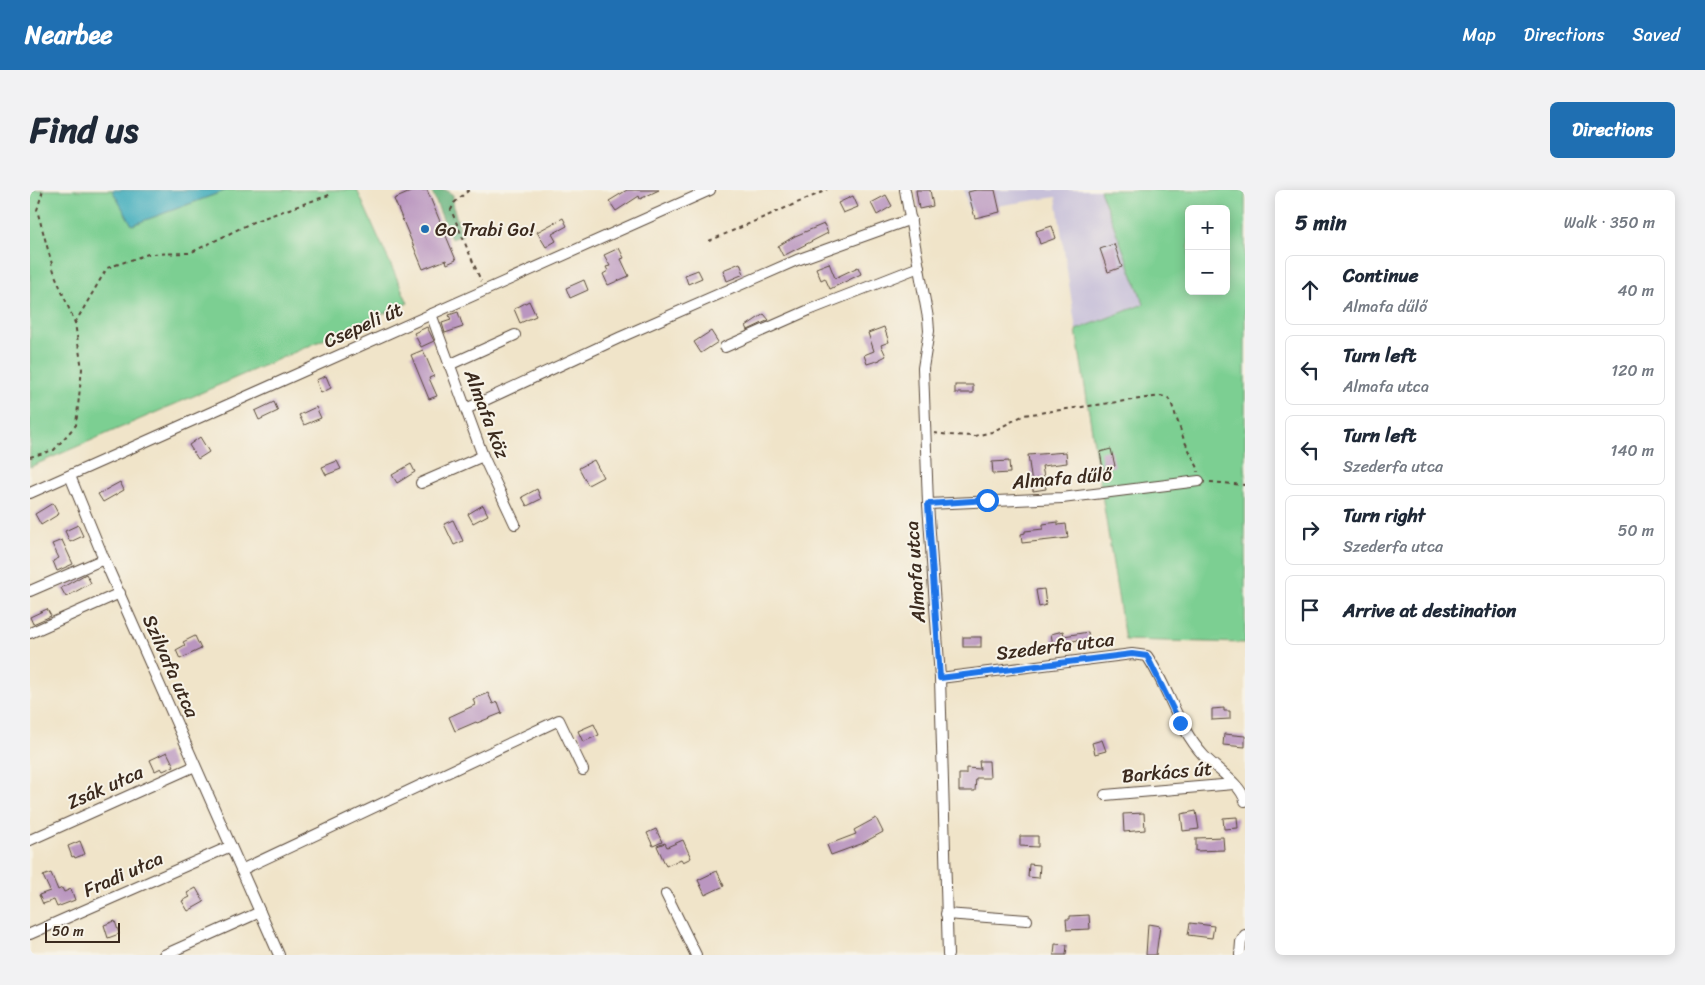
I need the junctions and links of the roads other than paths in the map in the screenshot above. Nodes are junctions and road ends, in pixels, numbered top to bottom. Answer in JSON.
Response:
{"nodes":[{"id":1,"x":710,"y":190,"type":"edge"},
{"id":2,"x":905,"y":190,"type":"edge"},
{"id":3,"x":911,"y":219,"type":"junction"},
{"id":4,"x":919,"y":267,"type":"junction"},
{"id":5,"x":432,"y":314,"type":"junction"},
{"id":6,"x":515,"y":335,"type":"dead end"},
{"id":7,"x":725,"y":347,"type":"dead end"},
{"id":8,"x":449,"y":366,"type":"junction"},
{"id":9,"x":466,"y":409,"type":"junction"},
{"id":10,"x":483,"y":456,"type":"junction"},
{"id":11,"x":70,"y":476,"type":"junction"},
{"id":12,"x":1199,"y":481,"type":"road end"},
{"id":13,"x":422,"y":483,"type":"dead end"},
{"id":14,"x":30,"y":494,"type":"edge"},
{"id":15,"x":928,"y":504,"type":"junction"},
{"id":16,"x":515,"y":524,"type":"dead end"},
{"id":17,"x":104,"y":559,"type":"junction"},
{"id":18,"x":30,"y":592,"type":"edge"},
{"id":19,"x":120,"y":593,"type":"junction"},
{"id":20,"x":30,"y":634,"type":"edge"},
{"id":21,"x":940,"y":678,"type":"junction"},
{"id":22,"x":195,"y":766,"type":"junction"},
{"id":23,"x":583,"y":770,"type":"dead end"},
{"id":24,"x":1234,"y":784,"type":"junction"},
{"id":25,"x":1105,"y":795,"type":"dead end"},
{"id":26,"x":1245,"y":801,"type":"edge"},
{"id":27,"x":30,"y":840,"type":"edge"},
{"id":28,"x":231,"y":846,"type":"junction"},
{"id":29,"x":241,"y":870,"type":"junction"},
{"id":30,"x":666,"y":894,"type":"dead end"},
{"id":31,"x":260,"y":912,"type":"junction"},
{"id":32,"x":946,"y":914,"type":"junction"},
{"id":33,"x":1027,"y":920,"type":"dead end"},
{"id":34,"x":1245,"y":930,"type":"edge"},
{"id":35,"x":30,"y":934,"type":"edge"},
{"id":36,"x":1245,"y":935,"type":"edge"},
{"id":37,"x":164,"y":955,"type":"edge"},
{"id":38,"x":278,"y":955,"type":"edge"},
{"id":39,"x":696,"y":955,"type":"edge"},
{"id":40,"x":948,"y":955,"type":"edge"},
{"id":41,"x":1240,"y":955,"type":"edge"}],
"edges":[{"from":1,"to":5,"type":"street","name":"Csepeli út"},
{"from":2,"to":3,"type":"street","name":"Almafa utca"},
{"from":3,"to":4,"type":"street","name":"Almafa utca"},
{"from":3,"to":9,"type":"street"},
{"from":4,"to":7,"type":"street"},
{"from":4,"to":15,"type":"street","name":"Almafa utca"},
{"from":5,"to":8,"type":"street","name":"Almafa köz"},
{"from":5,"to":11,"type":"street","name":"Csepeli út"},
{"from":6,"to":8,"type":"street"},
{"from":8,"to":9,"type":"street","name":"Almafa köz"},
{"from":9,"to":10,"type":"street","name":"Almafa köz"},
{"from":10,"to":13,"type":"street"},
{"from":10,"to":16,"type":"street","name":"Almafa köz"},
{"from":11,"to":14,"type":"street","name":"Csepeli út"},
{"from":11,"to":17,"type":"street","name":"Szilvafa utca"},
{"from":12,"to":15,"type":"street","name":"Almafa dűlő"},
{"from":15,"to":21,"type":"street","name":"Almafa utca"},
{"from":17,"to":18,"type":"street"},
{"from":17,"to":19,"type":"street","name":"Szilvafa utca"},
{"from":19,"to":20,"type":"street"},
{"from":19,"to":22,"type":"street","name":"Szilvafa utca"},
{"from":21,"to":24,"type":"street","name":"Szederfa utca"},
{"from":21,"to":32,"type":"street","name":"Almafa utca"},
{"from":22,"to":27,"type":"street","name":"Zsák utca"},
{"from":22,"to":28,"type":"street","name":"Szilvafa utca"},
{"from":23,"to":29,"type":"street"},
{"from":24,"to":25,"type":"street","name":"Barkács út"},
{"from":24,"to":26,"type":"street","name":"Szederfa utca"},
{"from":28,"to":29,"type":"street","name":"Szilvafa utca"},
{"from":28,"to":35,"type":"street","name":"Fradi utca"},
{"from":29,"to":31,"type":"street","name":"Szilvafa utca"},
{"from":30,"to":39,"type":"street"},
{"from":31,"to":37,"type":"street"},
{"from":31,"to":38,"type":"street","name":"Szilvafa utca"},
{"from":32,"to":33,"type":"street"},
{"from":32,"to":40,"type":"street","name":"Almafa utca"},
{"from":34,"to":36,"type":"street"},
{"from":36,"to":41,"type":"street"}]}
